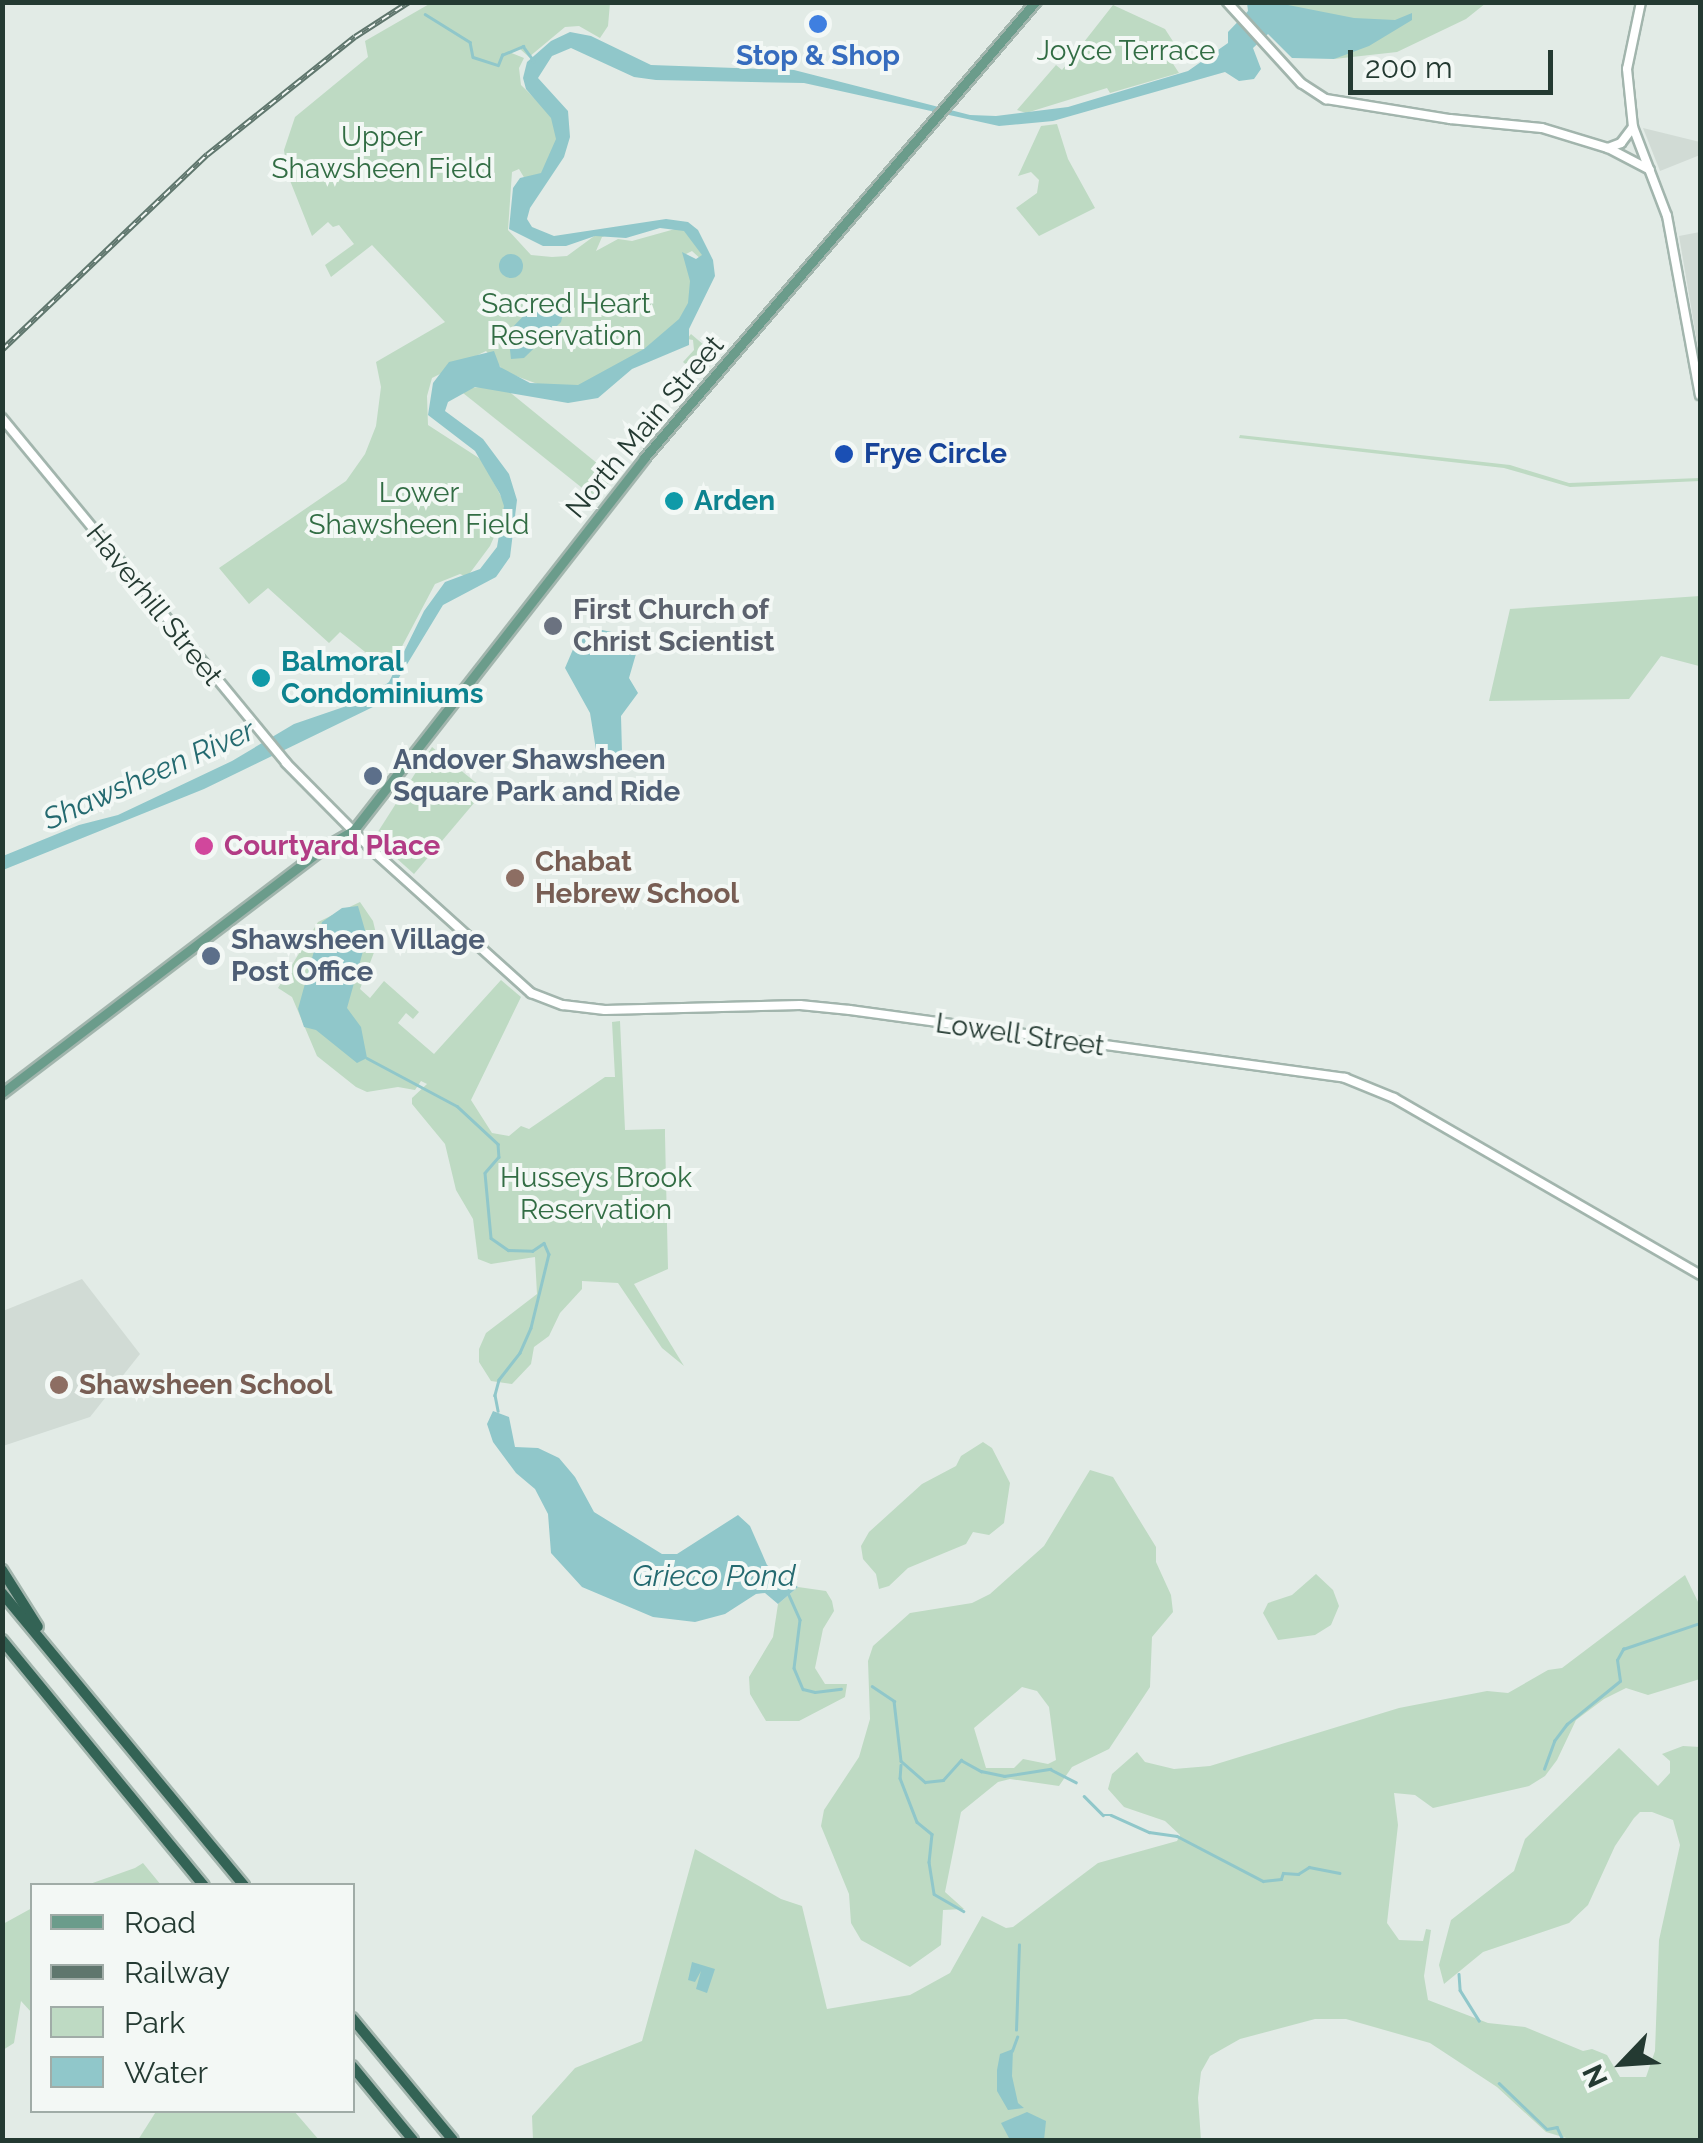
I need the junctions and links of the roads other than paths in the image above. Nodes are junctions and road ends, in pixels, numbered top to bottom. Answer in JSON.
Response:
{"nodes":[{"id":1,"x":1035,"y":2,"type":"edge"},
{"id":2,"x":1641,"y":2,"type":"edge"},
{"id":3,"x":1230,"y":4,"type":"edge"},
{"id":4,"x":1633,"y":127,"type":"junction"},
{"id":5,"x":1608,"y":148,"type":"junction"},
{"id":6,"x":1650,"y":170,"type":"junction"},
{"id":7,"x":1700,"y":394,"type":"edge"},
{"id":8,"x":2,"y":418,"type":"edge"},
{"id":9,"x":353,"y":831,"type":"junction"},
{"id":10,"x":44,"y":1059,"type":"junction"},
{"id":11,"x":2,"y":1084,"type":"edge"},
{"id":12,"x":2,"y":1092,"type":"edge"},
{"id":13,"x":1700,"y":1274,"type":"edge"},
{"id":14,"x":2,"y":1570,"type":"edge"},
{"id":15,"x":2,"y":1592,"type":"edge"},
{"id":16,"x":2,"y":1640,"type":"edge"},
{"id":17,"x":47,"y":1646,"type":"junction"},
{"id":18,"x":202,"y":1883,"type":"edge"},
{"id":19,"x":242,"y":1883,"type":"edge"},
{"id":20,"x":355,"y":2022,"type":"edge"},
{"id":21,"x":355,"y":2070,"type":"edge"},
{"id":22,"x":413,"y":2140,"type":"edge"},
{"id":23,"x":453,"y":2140,"type":"edge"}],
"edges":[{"from":1,"to":9,"type":"main road","name":"North Main Street"},
{"from":2,"to":4,"type":"main road"},
{"from":3,"to":5,"type":"main road"},
{"from":4,"to":5,"type":"main road"},
{"from":4,"to":6,"type":"main road"},
{"from":5,"to":6,"type":"main road"},
{"from":6,"to":7,"type":"main road"},
{"from":8,"to":9,"type":"main road","name":"Haverhill Street"},
{"from":9,"to":10,"type":"main road","name":"North Main Street"},
{"from":9,"to":13,"type":"main road","name":"Lowell Street"},
{"from":10,"to":11,"type":"main road"},
{"from":10,"to":12,"type":"main road","name":"North Main Street"},
{"from":14,"to":17,"type":"highway"},
{"from":15,"to":17,"type":"highway"},
{"from":16,"to":18,"type":"highway"},
{"from":17,"to":19,"type":"highway"},
{"from":20,"to":23,"type":"highway"},
{"from":21,"to":22,"type":"highway"}]}
